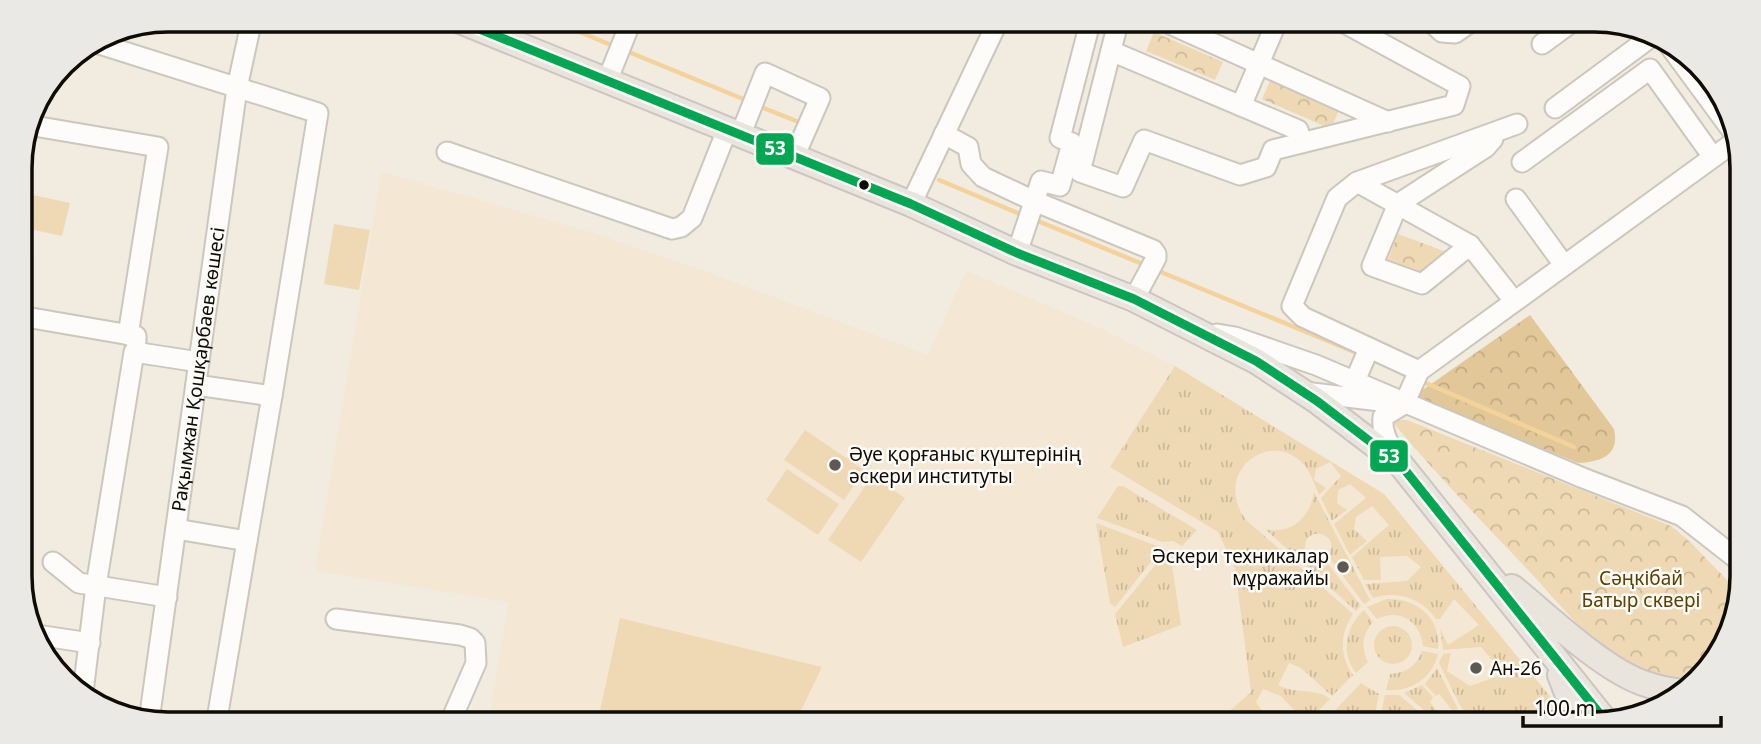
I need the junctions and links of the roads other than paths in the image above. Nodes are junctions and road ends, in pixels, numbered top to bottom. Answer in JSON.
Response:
{"nodes":[{"id":1,"x":249,"y":32,"type":"edge"},
{"id":2,"x":495,"y":32,"type":"edge"},
{"id":3,"x":627,"y":32,"type":"edge"},
{"id":4,"x":993,"y":32,"type":"edge"},
{"id":5,"x":1088,"y":32,"type":"edge"},
{"id":6,"x":1116,"y":32,"type":"edge"},
{"id":7,"x":1188,"y":32,"type":"edge"},
{"id":8,"x":1273,"y":32,"type":"edge"},
{"id":9,"x":1361,"y":32,"type":"edge"},
{"id":10,"x":1558,"y":32,"type":"edge"},
{"id":11,"x":1644,"y":42,"type":"edge"},
{"id":12,"x":1542,"y":44,"type":"dead end"},
{"id":13,"x":107,"y":46,"type":"edge"},
{"id":14,"x":1111,"y":51,"type":"junction"},
{"id":15,"x":1259,"y":64,"type":"junction"},
{"id":16,"x":1685,"y":67,"type":"edge"},
{"id":17,"x":611,"y":70,"type":"junction"},
{"id":18,"x":237,"y":88,"type":"junction"},
{"id":19,"x":1241,"y":106,"type":"junction"},
{"id":20,"x":1555,"y":108,"type":"dead end"},
{"id":21,"x":1716,"y":111,"type":"edge"},
{"id":22,"x":1388,"y":122,"type":"junction"},
{"id":23,"x":1517,"y":124,"type":"dead end"},
{"id":24,"x":38,"y":127,"type":"edge"},
{"id":25,"x":734,"y":133,"type":"junction"},
{"id":26,"x":1492,"y":133,"type":"junction"},
{"id":27,"x":944,"y":134,"type":"junction"},
{"id":28,"x":1302,"y":142,"type":"junction"},
{"id":29,"x":1727,"y":145,"type":"edge"},
{"id":30,"x":447,"y":152,"type":"dead end"},
{"id":31,"x":794,"y":157,"type":"junction"},
{"id":32,"x":1713,"y":157,"type":"junction"},
{"id":33,"x":1522,"y":162,"type":"dead end"},
{"id":34,"x":1357,"y":182,"type":"junction"},
{"id":35,"x":1516,"y":199,"type":"dead end"},
{"id":36,"x":911,"y":204,"type":"junction"},
{"id":37,"x":1398,"y":204,"type":"junction"},
{"id":38,"x":1031,"y":212,"type":"junction"},
{"id":39,"x":1470,"y":245,"type":"junction"},
{"id":40,"x":1017,"y":253,"type":"junction"},
{"id":41,"x":1564,"y":265,"type":"junction"},
{"id":42,"x":1134,"y":299,"type":"junction"},
{"id":43,"x":1514,"y":302,"type":"junction"},
{"id":44,"x":32,"y":319,"type":"edge"},
{"id":45,"x":1191,"y":328,"type":"junction"},
{"id":46,"x":131,"y":344,"type":"junction"},
{"id":47,"x":1366,"y":354,"type":"junction"},
{"id":48,"x":199,"y":362,"type":"junction"},
{"id":49,"x":1416,"y":376,"type":"junction"},
{"id":50,"x":1355,"y":381,"type":"junction"},
{"id":51,"x":196,"y":385,"type":"junction"},
{"id":52,"x":1302,"y":392,"type":"junction"},
{"id":53,"x":272,"y":396,"type":"junction"},
{"id":54,"x":1404,"y":404,"type":"junction"},
{"id":55,"x":1401,"y":465,"type":"junction"},
{"id":56,"x":176,"y":529,"type":"junction"},
{"id":57,"x":247,"y":541,"type":"junction"},
{"id":58,"x":1730,"y":554,"type":"edge"},
{"id":59,"x":1478,"y":559,"type":"junction"},
{"id":60,"x":53,"y":562,"type":"dead end"},
{"id":61,"x":96,"y":586,"type":"junction"},
{"id":62,"x":167,"y":597,"type":"junction"},
{"id":63,"x":336,"y":619,"type":"dead end"},
{"id":64,"x":46,"y":636,"type":"edge"},
{"id":65,"x":90,"y":643,"type":"junction"},
{"id":66,"x":1547,"y":646,"type":"junction"},
{"id":67,"x":84,"y":683,"type":"edge"},
{"id":68,"x":1668,"y":690,"type":"edge"},
{"id":69,"x":150,"y":711,"type":"edge"},
{"id":70,"x":218,"y":712,"type":"edge"},
{"id":71,"x":455,"y":712,"type":"edge"},
{"id":72,"x":1573,"y":712,"type":"edge"},
{"id":73,"x":1598,"y":712,"type":"edge"}],
"edges":[{"from":1,"to":18,"type":"street","name":"Рақымжан Қошқарбаев көшесі"},
{"from":2,"to":17,"type":"main road"},
{"from":3,"to":17,"type":"street"},
{"from":4,"to":27,"type":"street"},
{"from":5,"to":38,"type":"street"},
{"from":6,"to":14,"type":"street"},
{"from":7,"to":15,"type":"street"},
{"from":8,"to":15,"type":"street"},
{"from":9,"to":22,"type":"street"},
{"from":10,"to":12,"type":"street"},
{"from":11,"to":20,"type":"street"},
{"from":13,"to":18,"type":"street"},
{"from":14,"to":19,"type":"street"},
{"from":14,"to":28,"type":"street"},
{"from":15,"to":19,"type":"street"},
{"from":15,"to":22,"type":"street"},
{"from":16,"to":21,"type":"street"},
{"from":17,"to":25,"type":"main road"},
{"from":18,"to":48,"type":"street","name":"Рақымжан Қошқарбаев көшесі"},
{"from":18,"to":53,"type":"street"},
{"from":19,"to":28,"type":"street"},
{"from":22,"to":28,"type":"street"},
{"from":23,"to":26,"type":"street"},
{"from":24,"to":46,"type":"street"},
{"from":25,"to":30,"type":"street"},
{"from":25,"to":31,"type":"main road"},
{"from":25,"to":31,"type":"street"},
{"from":26,"to":34,"type":"street"},
{"from":26,"to":37,"type":"street"},
{"from":27,"to":36,"type":"street"},
{"from":27,"to":38,"type":"street"},
{"from":29,"to":32,"type":"street"},
{"from":31,"to":36,"type":"main road"},
{"from":32,"to":33,"type":"street"},
{"from":32,"to":41,"type":"street"},
{"from":34,"to":37,"type":"street"},
{"from":34,"to":47,"type":"street"},
{"from":35,"to":41,"type":"street"},
{"from":36,"to":40,"type":"main road"},
{"from":37,"to":39,"type":"street"},
{"from":37,"to":39,"type":"street"},
{"from":38,"to":40,"type":"street"},
{"from":38,"to":42,"type":"street"},
{"from":39,"to":43,"type":"street"},
{"from":40,"to":42,"type":"main road"},
{"from":41,"to":43,"type":"street"},
{"from":42,"to":45,"type":"main road"},
{"from":43,"to":49,"type":"street"},
{"from":44,"to":46,"type":"street"},
{"from":45,"to":50,"type":"street"},
{"from":45,"to":52,"type":"main road"},
{"from":46,"to":48,"type":"street"},
{"from":46,"to":61,"type":"street"},
{"from":47,"to":49,"type":"street"},
{"from":47,"to":50,"type":"street"},
{"from":48,"to":51,"type":"street","name":"Рақымжан Қошқарбаев көшесі"},
{"from":49,"to":54,"type":"street"},
{"from":50,"to":54,"type":"street"},
{"from":51,"to":53,"type":"street"},
{"from":51,"to":56,"type":"street","name":"Рақымжан Қошқарбаев көшесі"},
{"from":52,"to":54,"type":"street"},
{"from":52,"to":55,"type":"main road"},
{"from":53,"to":57,"type":"street"},
{"from":54,"to":55,"type":"street"},
{"from":54,"to":58,"type":"street"},
{"from":55,"to":59,"type":"main road"},
{"from":56,"to":57,"type":"street"},
{"from":56,"to":62,"type":"street","name":"Рақымжан Қошқарбаев көшесі"},
{"from":57,"to":70,"type":"street"},
{"from":59,"to":66,"type":"main road"},
{"from":59,"to":68,"type":"main road"},
{"from":60,"to":61,"type":"street"},
{"from":61,"to":62,"type":"street"},
{"from":61,"to":65,"type":"street"},
{"from":62,"to":69,"type":"street","name":"Рақымжан Қошқарбаев көшесі"},
{"from":63,"to":71,"type":"street"},
{"from":64,"to":65,"type":"street"},
{"from":65,"to":67,"type":"street"},
{"from":66,"to":72,"type":"main road"},
{"from":66,"to":73,"type":"main road"}]}
